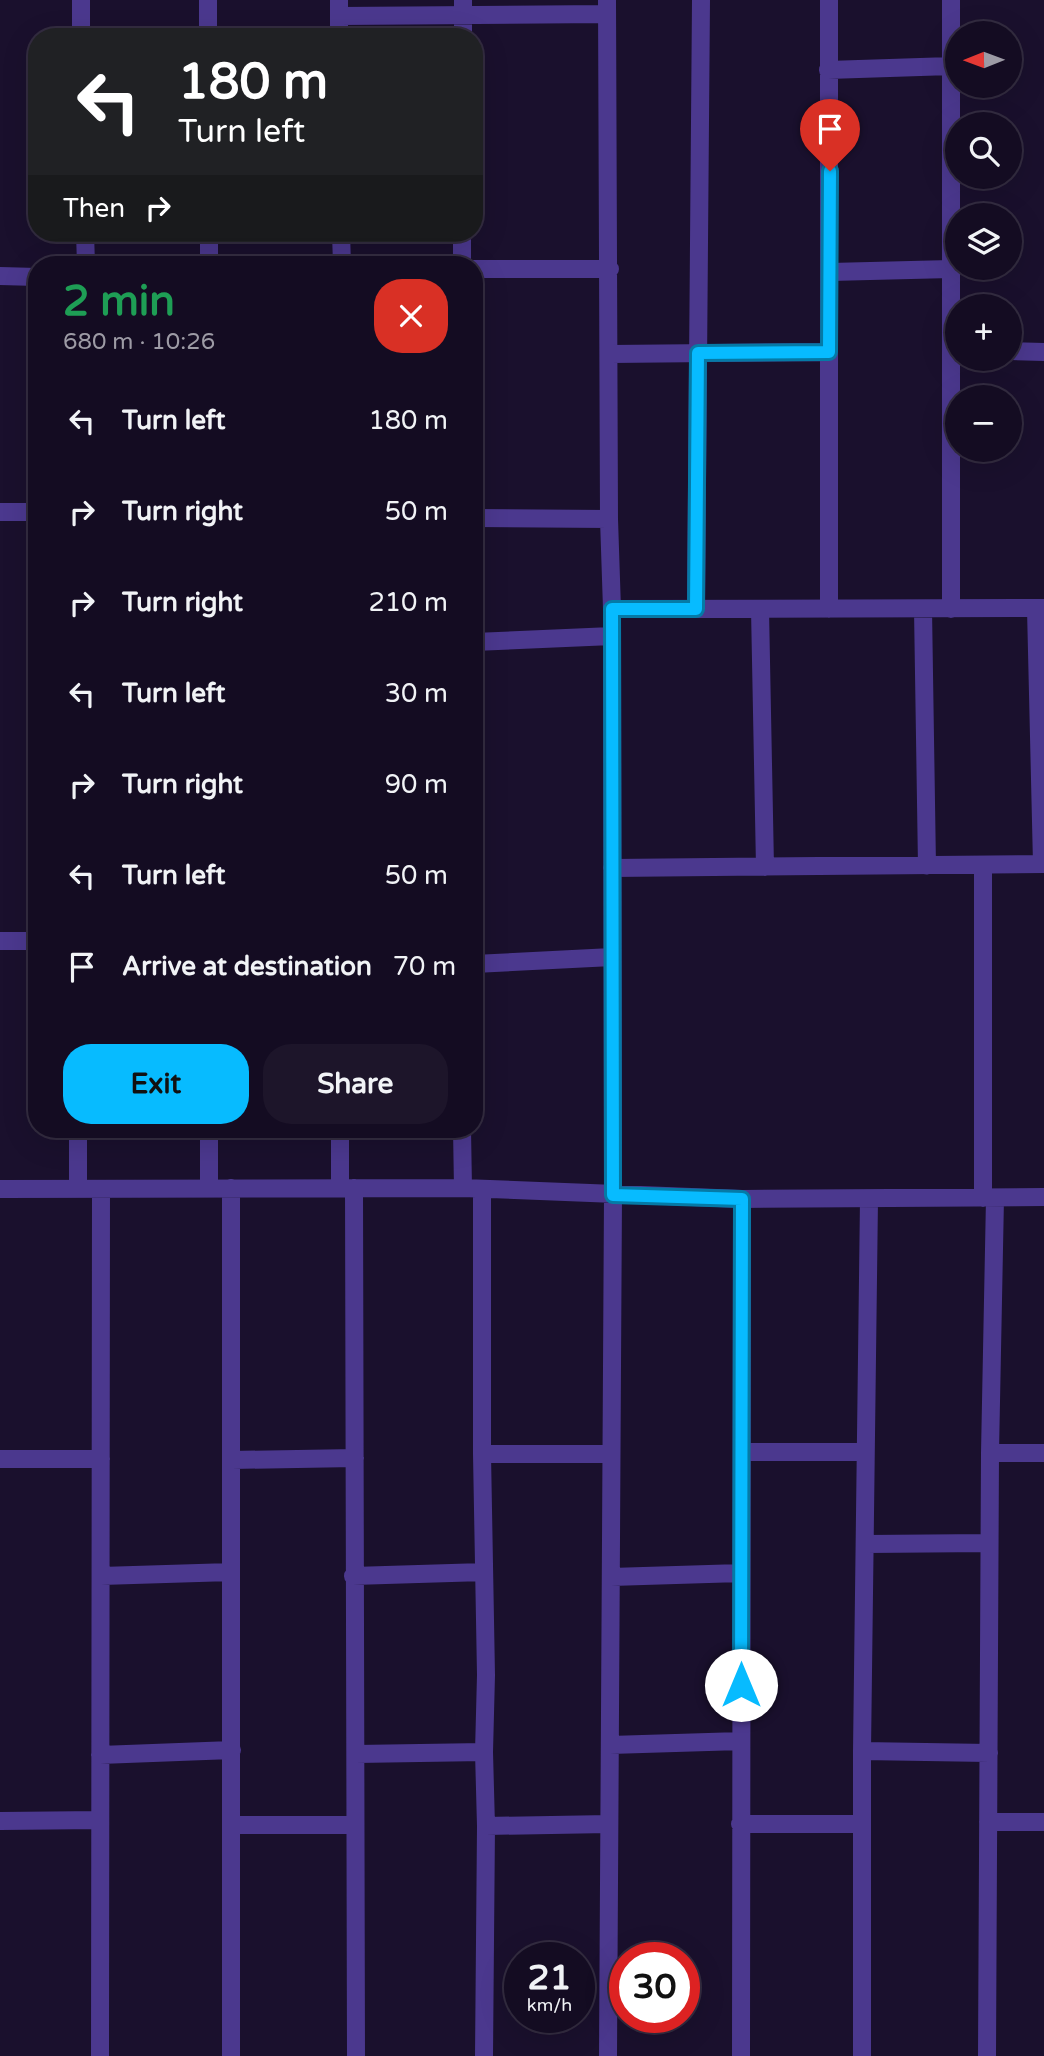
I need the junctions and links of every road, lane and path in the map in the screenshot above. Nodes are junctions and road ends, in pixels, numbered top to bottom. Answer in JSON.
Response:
{"nodes":[{"id":1,"x":81,"y":0,"type":"edge"},
{"id":2,"x":208,"y":0,"type":"edge"},
{"id":3,"x":701,"y":0,"type":"edge"},
{"id":4,"x":829,"y":0,"type":"edge"},
{"id":5,"x":951,"y":0,"type":"edge"},
{"id":6,"x":607,"y":7,"type":"edge"},
{"id":7,"x":339,"y":8,"type":"edge"},
{"id":8,"x":463,"y":8,"type":"edge"},
{"id":9,"x":951,"y":21,"type":"edge"},
{"id":10,"x":81,"y":28,"type":"edge"},
{"id":11,"x":208,"y":28,"type":"edge"},
{"id":12,"x":339,"y":28,"type":"edge"},
{"id":13,"x":463,"y":28,"type":"edge"},
{"id":14,"x":945,"y":66,"type":"edge"},
{"id":15,"x":828,"y":70,"type":"junction"},
{"id":16,"x":951,"y":98,"type":"edge"},
{"id":17,"x":951,"y":203,"type":"edge"},
{"id":18,"x":483,"y":269,"type":"edge"},
{"id":19,"x":610,"y":269,"type":"junction"},
{"id":20,"x":945,"y":269,"type":"edge"},
{"id":21,"x":830,"y":272,"type":"junction"},
{"id":22,"x":0,"y":276,"type":"edge"},
{"id":23,"x":28,"y":277,"type":"edge"},
{"id":24,"x":1022,"y":351,"type":"edge"},
{"id":25,"x":829,"y":352,"type":"junction"},
{"id":26,"x":1044,"y":352,"type":"edge"},
{"id":27,"x":698,"y":353,"type":"junction"},
{"id":28,"x":610,"y":354,"type":"junction"},
{"id":29,"x":954,"y":371,"type":"edge"},
{"id":30,"x":0,"y":512,"type":"edge"},
{"id":31,"x":28,"y":512,"type":"edge"},
{"id":32,"x":483,"y":518,"type":"edge"},
{"id":33,"x":609,"y":519,"type":"junction"},
{"id":34,"x":1040,"y":608,"type":"edge"},
{"id":35,"x":612,"y":609,"type":"junction"},
{"id":36,"x":696,"y":609,"type":"junction"},
{"id":37,"x":760,"y":609,"type":"junction"},
{"id":38,"x":829,"y":609,"type":"junction"},
{"id":39,"x":923,"y":609,"type":"junction"},
{"id":40,"x":951,"y":609,"type":"junction"},
{"id":41,"x":612,"y":636,"type":"junction"},
{"id":42,"x":483,"y":642,"type":"edge"},
{"id":43,"x":1043,"y":864,"type":"edge"},
{"id":44,"x":927,"y":866,"type":"junction"},
{"id":45,"x":983,"y":866,"type":"junction"},
{"id":46,"x":765,"y":867,"type":"junction"},
{"id":47,"x":612,"y":868,"type":"junction"},
{"id":48,"x":0,"y":941,"type":"edge"},
{"id":49,"x":28,"y":941,"type":"edge"},
{"id":50,"x":612,"y":957,"type":"junction"},
{"id":51,"x":483,"y":964,"type":"edge"},
{"id":52,"x":78,"y":1138,"type":"edge"},
{"id":53,"x":209,"y":1138,"type":"edge"},
{"id":54,"x":341,"y":1138,"type":"edge"},
{"id":55,"x":462,"y":1138,"type":"edge"},
{"id":56,"x":209,"y":1188,"type":"junction"},
{"id":57,"x":231,"y":1188,"type":"junction"},
{"id":58,"x":347,"y":1188,"type":"junction"},
{"id":59,"x":463,"y":1188,"type":"junction"},
{"id":60,"x":0,"y":1189,"type":"edge"},
{"id":61,"x":78,"y":1189,"type":"junction"},
{"id":62,"x":101,"y":1189,"type":"junction"},
{"id":63,"x":482,"y":1189,"type":"junction"},
{"id":64,"x":613,"y":1195,"type":"junction"},
{"id":65,"x":1044,"y":1197,"type":"edge"},
{"id":66,"x":989,"y":1198,"type":"junction"},
{"id":67,"x":742,"y":1199,"type":"junction"},
{"id":68,"x":869,"y":1199,"type":"junction"},
{"id":69,"x":741,"y":1452,"type":"junction"},
{"id":70,"x":865,"y":1452,"type":"junction"},
{"id":71,"x":990,"y":1453,"type":"junction"},
{"id":72,"x":1044,"y":1453,"type":"edge"},
{"id":73,"x":482,"y":1454,"type":"junction"},
{"id":74,"x":611,"y":1454,"type":"junction"},
{"id":75,"x":355,"y":1458,"type":"junction"},
{"id":76,"x":0,"y":1459,"type":"edge"},
{"id":77,"x":101,"y":1459,"type":"junction"},
{"id":78,"x":232,"y":1460,"type":"junction"},
{"id":79,"x":866,"y":1544,"type":"junction"},
{"id":80,"x":989,"y":1544,"type":"junction"},
{"id":81,"x":231,"y":1572,"type":"junction"},
{"id":82,"x":484,"y":1572,"type":"junction"},
{"id":83,"x":741,"y":1573,"type":"junction"},
{"id":84,"x":101,"y":1576,"type":"junction"},
{"id":85,"x":353,"y":1576,"type":"junction"},
{"id":86,"x":611,"y":1577,"type":"junction"},
{"id":87,"x":741,"y":1741,"type":"junction"},
{"id":88,"x":610,"y":1745,"type":"junction"},
{"id":89,"x":232,"y":1750,"type":"junction"},
{"id":90,"x":862,"y":1751,"type":"junction"},
{"id":91,"x":484,"y":1752,"type":"junction"},
{"id":92,"x":989,"y":1753,"type":"junction"},
{"id":93,"x":356,"y":1754,"type":"junction"},
{"id":94,"x":100,"y":1755,"type":"junction"},
{"id":95,"x":100,"y":1820,"type":"junction"},
{"id":96,"x":0,"y":1821,"type":"edge"},
{"id":97,"x":988,"y":1822,"type":"junction"},
{"id":98,"x":1044,"y":1822,"type":"edge"},
{"id":99,"x":609,"y":1824,"type":"junction"},
{"id":100,"x":740,"y":1824,"type":"junction"},
{"id":101,"x":862,"y":1824,"type":"junction"},
{"id":102,"x":231,"y":1825,"type":"junction"},
{"id":103,"x":355,"y":1825,"type":"junction"},
{"id":104,"x":486,"y":1826,"type":"junction"},
{"id":105,"x":100,"y":2056,"type":"edge"},
{"id":106,"x":231,"y":2056,"type":"edge"},
{"id":107,"x":356,"y":2056,"type":"edge"},
{"id":108,"x":484,"y":2056,"type":"edge"},
{"id":109,"x":608,"y":2056,"type":"edge"},
{"id":110,"x":741,"y":2056,"type":"edge"},
{"id":111,"x":862,"y":2056,"type":"edge"},
{"id":112,"x":987,"y":2056,"type":"edge"}],
"edges":[{"from":1,"to":10,"type":"street"},
{"from":2,"to":11,"type":"street"},
{"from":3,"to":27,"type":"street"},
{"from":4,"to":15,"type":"street"},
{"from":5,"to":9,"type":"street"},
{"from":6,"to":8,"type":"street"},
{"from":6,"to":19,"type":"street"},
{"from":7,"to":8,"type":"street"},
{"from":7,"to":12,"type":"street"},
{"from":8,"to":13,"type":"street"},
{"from":14,"to":15,"type":"street"},
{"from":15,"to":21,"type":"street"},
{"from":16,"to":17,"type":"street"},
{"from":18,"to":19,"type":"street"},
{"from":19,"to":28,"type":"street"},
{"from":20,"to":21,"type":"street"},
{"from":21,"to":25,"type":"street"},
{"from":22,"to":23,"type":"street"},
{"from":24,"to":26,"type":"street"},
{"from":25,"to":27,"type":"street"},
{"from":25,"to":38,"type":"street"},
{"from":27,"to":28,"type":"street"},
{"from":27,"to":36,"type":"street"},
{"from":28,"to":33,"type":"street"},
{"from":29,"to":40,"type":"street"},
{"from":30,"to":31,"type":"street"},
{"from":32,"to":33,"type":"street"},
{"from":33,"to":35,"type":"street"},
{"from":34,"to":40,"type":"street"},
{"from":34,"to":43,"type":"street"},
{"from":35,"to":36,"type":"street"},
{"from":35,"to":41,"type":"street"},
{"from":36,"to":37,"type":"street"},
{"from":37,"to":38,"type":"street"},
{"from":37,"to":46,"type":"street"},
{"from":38,"to":39,"type":"street"},
{"from":39,"to":40,"type":"street"},
{"from":39,"to":44,"type":"street"},
{"from":41,"to":42,"type":"street"},
{"from":41,"to":47,"type":"street"},
{"from":43,"to":45,"type":"street"},
{"from":44,"to":45,"type":"street"},
{"from":44,"to":46,"type":"street"},
{"from":45,"to":66,"type":"street"},
{"from":46,"to":47,"type":"street"},
{"from":47,"to":50,"type":"street"},
{"from":48,"to":49,"type":"street"},
{"from":50,"to":51,"type":"street"},
{"from":50,"to":64,"type":"street"},
{"from":52,"to":61,"type":"street"},
{"from":53,"to":56,"type":"street"},
{"from":54,"to":58,"type":"street"},
{"from":55,"to":59,"type":"street"},
{"from":56,"to":57,"type":"street"},
{"from":56,"to":62,"type":"street"},
{"from":57,"to":58,"type":"street"},
{"from":57,"to":78,"type":"street"},
{"from":58,"to":59,"type":"street"},
{"from":58,"to":75,"type":"street"},
{"from":59,"to":63,"type":"street"},
{"from":60,"to":61,"type":"street"},
{"from":61,"to":62,"type":"street"},
{"from":62,"to":77,"type":"street"},
{"from":63,"to":64,"type":"street"},
{"from":63,"to":73,"type":"street"},
{"from":64,"to":67,"type":"street"},
{"from":64,"to":74,"type":"street"},
{"from":65,"to":66,"type":"street"},
{"from":66,"to":68,"type":"street"},
{"from":66,"to":71,"type":"street"},
{"from":67,"to":68,"type":"street"},
{"from":67,"to":69,"type":"street"},
{"from":68,"to":70,"type":"street"},
{"from":69,"to":70,"type":"street"},
{"from":69,"to":83,"type":"street"},
{"from":70,"to":79,"type":"street"},
{"from":71,"to":72,"type":"street"},
{"from":71,"to":80,"type":"street"},
{"from":73,"to":74,"type":"street"},
{"from":73,"to":82,"type":"street"},
{"from":74,"to":86,"type":"street"},
{"from":75,"to":78,"type":"street"},
{"from":75,"to":85,"type":"street"},
{"from":76,"to":77,"type":"street"},
{"from":77,"to":84,"type":"street"},
{"from":78,"to":81,"type":"street"},
{"from":79,"to":80,"type":"street"},
{"from":79,"to":90,"type":"street"},
{"from":80,"to":92,"type":"street"},
{"from":81,"to":84,"type":"street"},
{"from":81,"to":89,"type":"street"},
{"from":82,"to":85,"type":"street"},
{"from":82,"to":91,"type":"street"},
{"from":83,"to":86,"type":"street"},
{"from":83,"to":87,"type":"street"},
{"from":84,"to":94,"type":"street"},
{"from":85,"to":93,"type":"street"},
{"from":86,"to":88,"type":"street"},
{"from":87,"to":88,"type":"street"},
{"from":87,"to":100,"type":"street"},
{"from":88,"to":99,"type":"street"},
{"from":89,"to":94,"type":"street"},
{"from":89,"to":102,"type":"street"},
{"from":90,"to":92,"type":"street"},
{"from":90,"to":101,"type":"street"},
{"from":91,"to":93,"type":"street"},
{"from":91,"to":104,"type":"street"},
{"from":92,"to":97,"type":"street"},
{"from":93,"to":103,"type":"street"},
{"from":94,"to":95,"type":"street"},
{"from":95,"to":96,"type":"street"},
{"from":95,"to":105,"type":"street"},
{"from":97,"to":98,"type":"street"},
{"from":97,"to":112,"type":"street"},
{"from":99,"to":104,"type":"street"},
{"from":99,"to":109,"type":"street"},
{"from":100,"to":101,"type":"street"},
{"from":100,"to":110,"type":"street"},
{"from":101,"to":111,"type":"street"},
{"from":102,"to":103,"type":"street"},
{"from":102,"to":106,"type":"street"},
{"from":103,"to":107,"type":"street"},
{"from":104,"to":108,"type":"street"}]}
